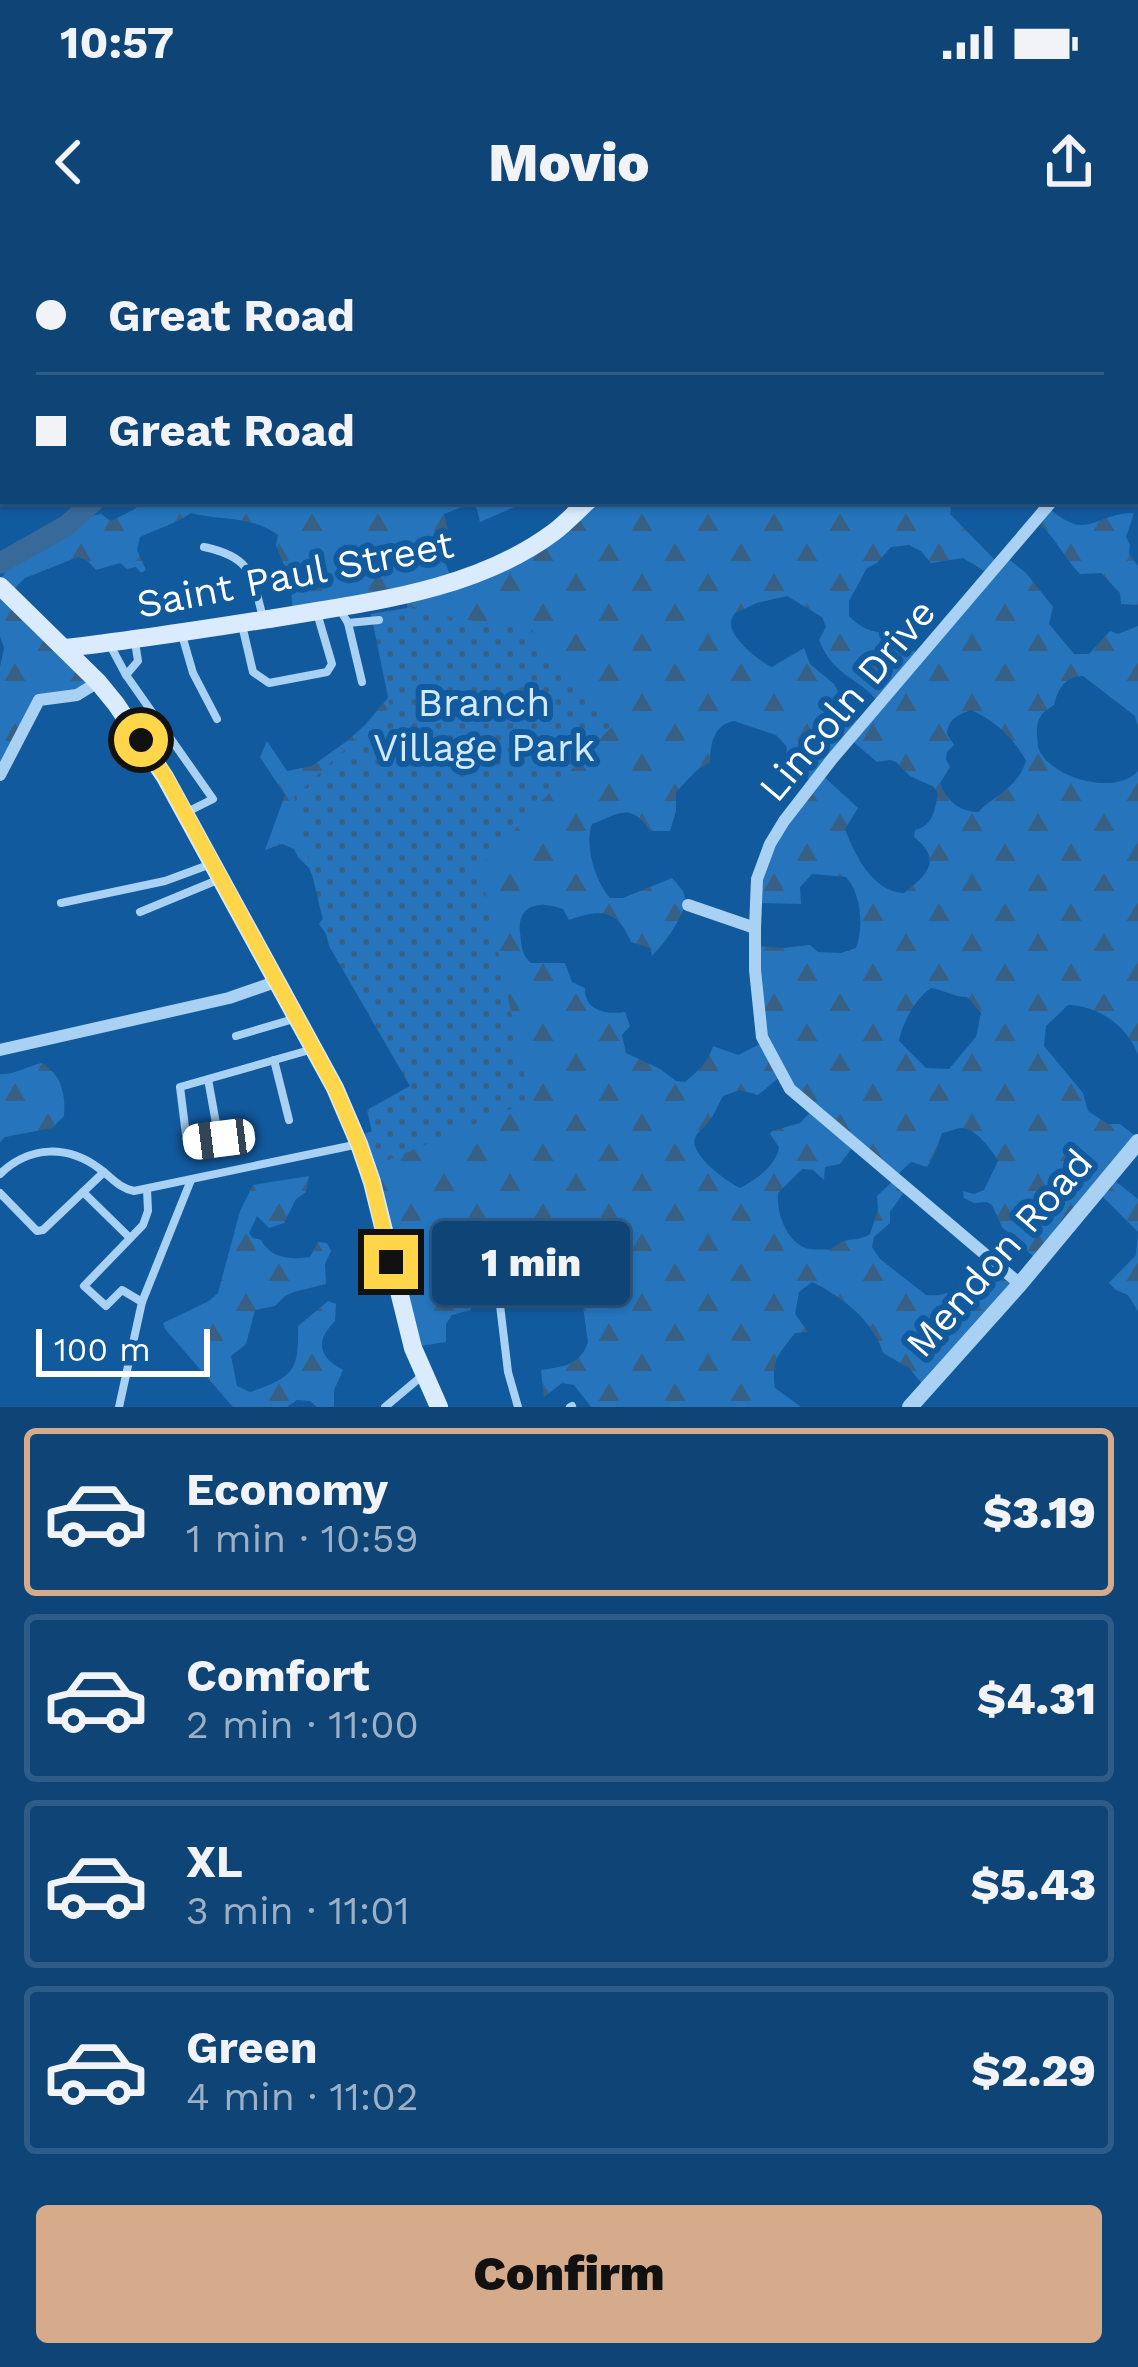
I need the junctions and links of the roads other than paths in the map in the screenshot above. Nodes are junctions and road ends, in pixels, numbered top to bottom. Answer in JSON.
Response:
{"nodes":[{"id":1,"x":585,"y":504,"type":"edge"},
{"id":2,"x":1049,"y":504,"type":"edge"},
{"id":3,"x":204,"y":548,"type":"dead end"},
{"id":4,"x":3,"y":589,"type":"edge"},
{"id":5,"x":316,"y":611,"type":"junction"},
{"id":6,"x":343,"y":615,"type":"junction"},
{"id":7,"x":263,"y":620,"type":"junction"},
{"id":8,"x":379,"y":620,"type":"dead end"},
{"id":9,"x":242,"y":623,"type":"junction"},
{"id":10,"x":182,"y":633,"type":"junction"},
{"id":11,"x":135,"y":641,"type":"junction"},
{"id":12,"x":109,"y":643,"type":"junction"},
{"id":13,"x":66,"y":648,"type":"junction"},
{"id":14,"x":126,"y":675,"type":"junction"},
{"id":15,"x":98,"y":682,"type":"junction"},
{"id":16,"x":362,"y":682,"type":"dead end"},
{"id":17,"x":217,"y":719,"type":"dead end"},
{"id":18,"x":161,"y":725,"type":"junction"},
{"id":19,"x":140,"y":738,"type":"junction"},
{"id":20,"x":0,"y":775,"type":"edge"},
{"id":21,"x":185,"y":814,"type":"junction"},
{"id":22,"x":217,"y":871,"type":"junction"},
{"id":23,"x":61,"y":903,"type":"dead end"},
{"id":24,"x":688,"y":905,"type":"dead end"},
{"id":25,"x":140,"y":912,"type":"dead end"},
{"id":26,"x":755,"y":928,"type":"junction"},
{"id":27,"x":278,"y":981,"type":"junction"},
{"id":28,"x":297,"y":1018,"type":"junction"},
{"id":29,"x":236,"y":1036,"type":"dead end"},
{"id":30,"x":314,"y":1049,"type":"junction"},
{"id":31,"x":0,"y":1050,"type":"edge"},
{"id":32,"x":274,"y":1060,"type":"junction"},
{"id":33,"x":208,"y":1079,"type":"junction"},
{"id":34,"x":289,"y":1120,"type":"dead end"},
{"id":35,"x":1138,"y":1142,"type":"edge"},
{"id":36,"x":359,"y":1144,"type":"junction"},
{"id":37,"x":104,"y":1172,"type":"junction"},
{"id":38,"x":0,"y":1174,"type":"edge"},
{"id":39,"x":191,"y":1179,"type":"junction"},
{"id":40,"x":147,"y":1188,"type":"junction"},
{"id":41,"x":83,"y":1192,"type":"junction"},
{"id":42,"x":0,"y":1193,"type":"edge"},
{"id":43,"x":130,"y":1238,"type":"junction"},
{"id":44,"x":536,"y":1245,"type":"dead end"},
{"id":45,"x":1020,"y":1284,"type":"junction"},
{"id":46,"x":142,"y":1302,"type":"junction"},
{"id":47,"x":424,"y":1375,"type":"junction"},
{"id":48,"x":922,"y":1403,"type":"edge"},
{"id":49,"x":119,"y":1407,"type":"edge"},
{"id":50,"x":385,"y":1407,"type":"edge"},
{"id":51,"x":439,"y":1407,"type":"edge"},
{"id":52,"x":518,"y":1407,"type":"edge"}],
"edges":[{"from":1,"to":6,"type":"main road","name":"Saint Paul Street"},
{"from":2,"to":26,"type":"street","name":"Lincoln Drive"},
{"from":3,"to":7,"type":"lane"},
{"from":4,"to":13,"type":"main road"},
{"from":5,"to":6,"type":"main road","name":"Saint Paul Street"},
{"from":5,"to":7,"type":"main road","name":"Saint Paul Street"},
{"from":5,"to":9,"type":"lane"},
{"from":6,"to":8,"type":"lane"},
{"from":6,"to":16,"type":"lane"},
{"from":7,"to":9,"type":"main road","name":"Saint Paul Street"},
{"from":9,"to":10,"type":"main road","name":"Saint Paul Street"},
{"from":10,"to":11,"type":"main road","name":"Saint Paul Street"},
{"from":10,"to":17,"type":"lane"},
{"from":11,"to":12,"type":"main road","name":"Saint Paul Street"},
{"from":11,"to":14,"type":"lane"},
{"from":12,"to":13,"type":"main road","name":"Saint Paul Street"},
{"from":12,"to":14,"type":"lane"},
{"from":13,"to":15,"type":"main road"},
{"from":14,"to":18,"type":"lane"},
{"from":15,"to":19,"type":"main road"},
{"from":15,"to":20,"type":"street"},
{"from":18,"to":19,"type":"lane"},
{"from":18,"to":21,"type":"lane"},
{"from":19,"to":21,"type":"main road"},
{"from":21,"to":22,"type":"main road"},
{"from":22,"to":23,"type":"lane"},
{"from":22,"to":25,"type":"lane"},
{"from":22,"to":27,"type":"main road"},
{"from":24,"to":26,"type":"street"},
{"from":26,"to":45,"type":"street","name":"Lincoln Drive"},
{"from":27,"to":28,"type":"main road"},
{"from":27,"to":31,"type":"street"},
{"from":28,"to":29,"type":"lane"},
{"from":28,"to":30,"type":"main road"},
{"from":30,"to":32,"type":"lane"},
{"from":30,"to":36,"type":"main road"},
{"from":32,"to":33,"type":"lane"},
{"from":32,"to":34,"type":"lane"},
{"from":33,"to":33,"type":"lane"},
{"from":35,"to":45,"type":"street","name":"Mendon Road"},
{"from":36,"to":39,"type":"lane"},
{"from":36,"to":47,"type":"main road"},
{"from":37,"to":38,"type":"lane"},
{"from":37,"to":40,"type":"lane"},
{"from":37,"to":41,"type":"lane"},
{"from":39,"to":40,"type":"lane"},
{"from":39,"to":46,"type":"lane"},
{"from":40,"to":43,"type":"lane"},
{"from":41,"to":42,"type":"lane"},
{"from":41,"to":43,"type":"lane"},
{"from":43,"to":46,"type":"lane"},
{"from":44,"to":52,"type":"lane"},
{"from":45,"to":48,"type":"street","name":"Mendon Road"},
{"from":46,"to":49,"type":"lane"},
{"from":47,"to":50,"type":"lane"},
{"from":47,"to":51,"type":"main road"}]}
